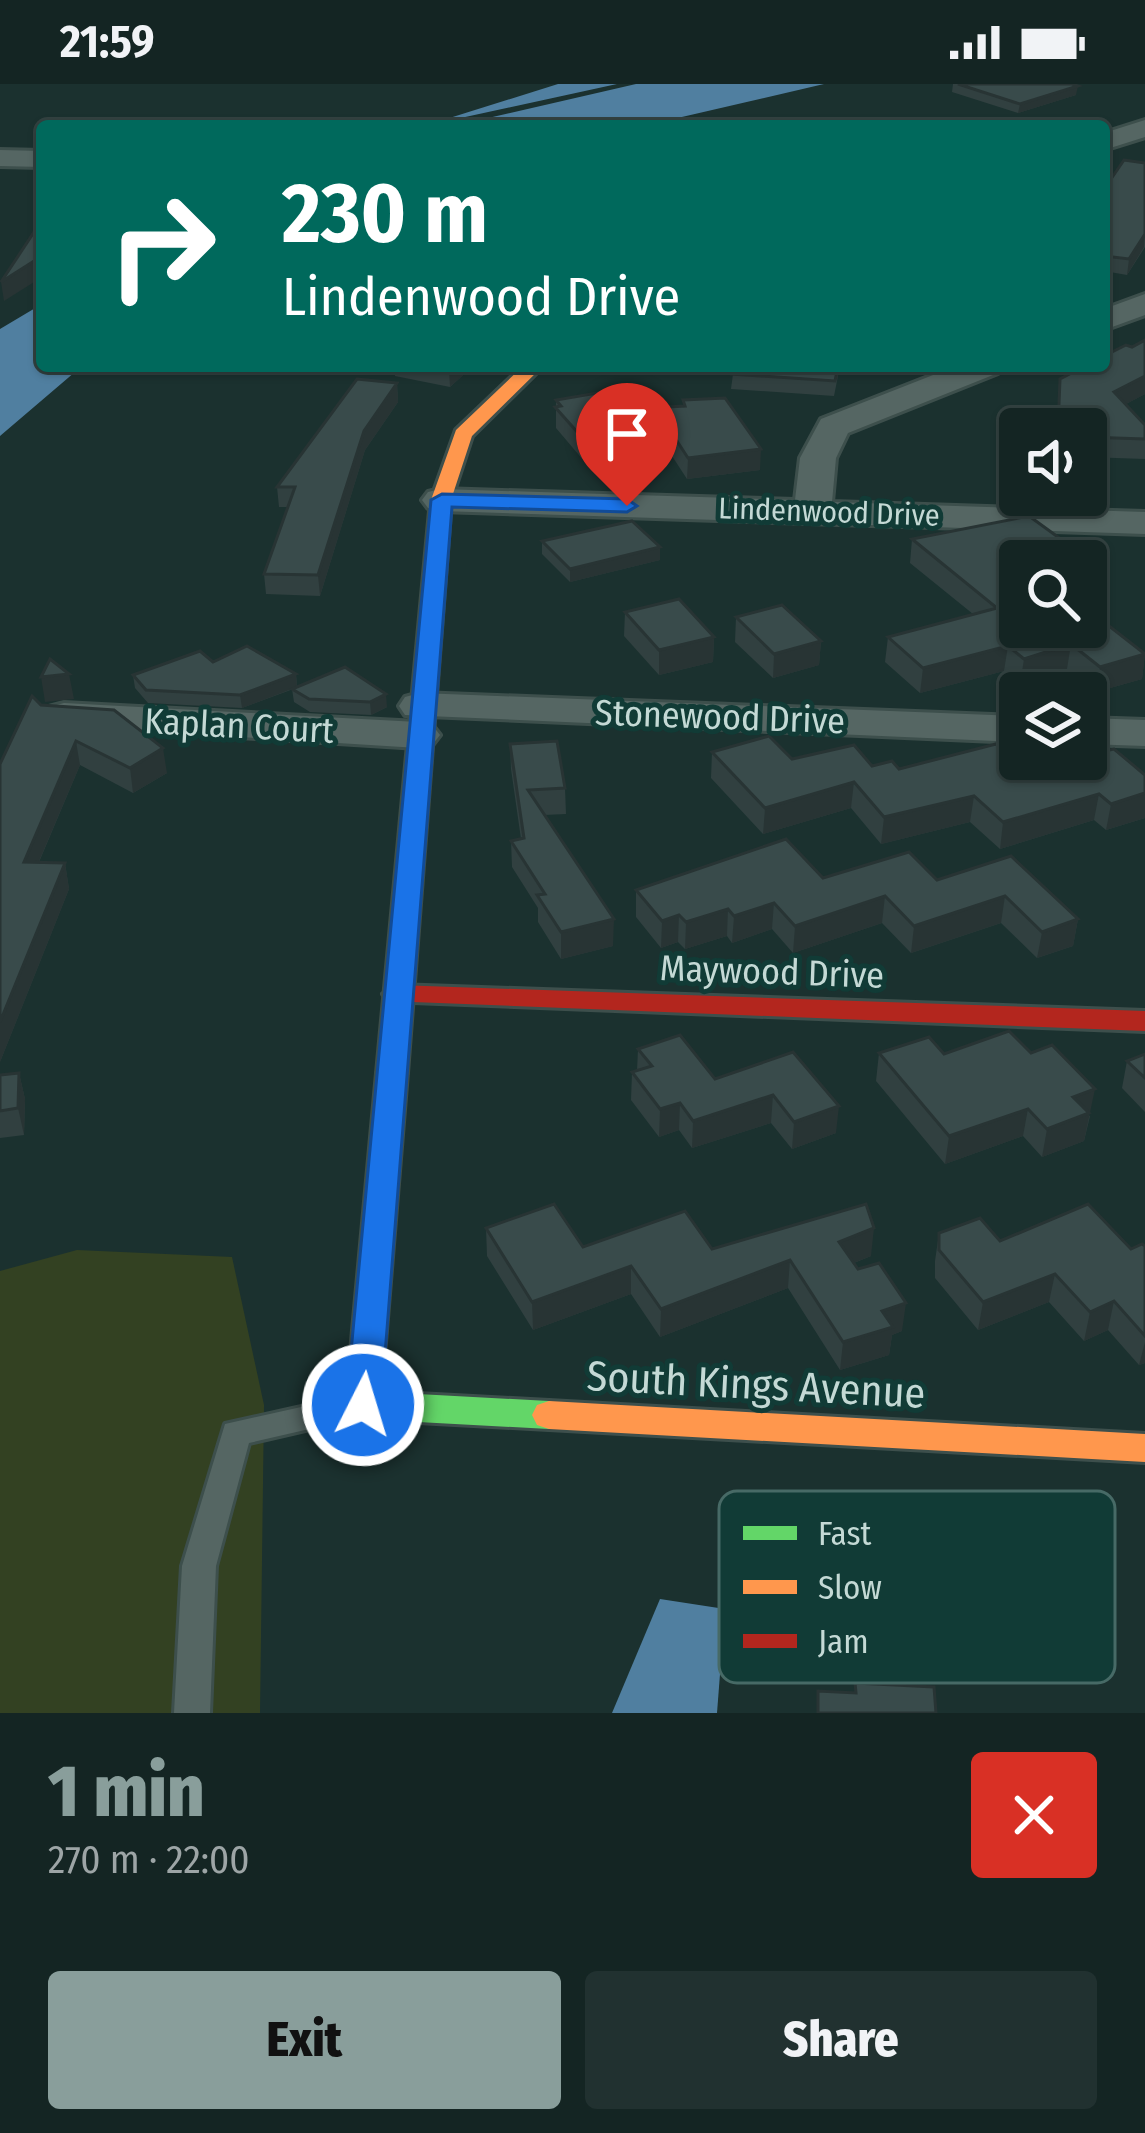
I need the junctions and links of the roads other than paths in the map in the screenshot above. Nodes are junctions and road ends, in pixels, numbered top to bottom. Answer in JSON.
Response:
{"nodes":[{"id":1,"x":1145,"y":128,"type":"edge"},
{"id":2,"x":1110,"y":140,"type":"edge"},
{"id":3,"x":0,"y":158,"type":"edge"},
{"id":4,"x":36,"y":159,"type":"edge"},
{"id":5,"x":1145,"y":304,"type":"edge"},
{"id":6,"x":1110,"y":318,"type":"edge"},
{"id":7,"x":528,"y":372,"type":"edge"},
{"id":8,"x":970,"y":372,"type":"edge"},
{"id":9,"x":442,"y":500,"type":"junction"},
{"id":10,"x":812,"y":511,"type":"junction"},
{"id":11,"x":1145,"y":523,"type":"edge"},
{"id":12,"x":60,"y":716,"type":"edge"},
{"id":13,"x":419,"y":720,"type":"junction"},
{"id":14,"x":999,"y":729,"type":"edge"},
{"id":15,"x":1107,"y":732,"type":"edge"},
{"id":16,"x":1145,"y":733,"type":"edge"},
{"id":17,"x":397,"y":994,"type":"junction"},
{"id":18,"x":1145,"y":1022,"type":"edge"},
{"id":19,"x":363,"y":1405,"type":"junction"},
{"id":20,"x":1145,"y":1448,"type":"edge"},
{"id":21,"x":192,"y":1713,"type":"edge"}],
"edges":[{"from":1,"to":2,"type":"street"},
{"from":3,"to":4,"type":"street"},
{"from":5,"to":6,"type":"street"},
{"from":7,"to":9,"type":"street"},
{"from":8,"to":10,"type":"street"},
{"from":9,"to":10,"type":"street","name":"Lindenwood Drive"},
{"from":9,"to":13,"type":"street"},
{"from":10,"to":11,"type":"street","name":"Lindenwood Drive"},
{"from":12,"to":13,"type":"street","name":"Kaplan Court"},
{"from":13,"to":14,"type":"street","name":"Stonewood Drive"},
{"from":13,"to":17,"type":"street"},
{"from":15,"to":16,"type":"street"},
{"from":17,"to":18,"type":"street","name":"Maywood Drive"},
{"from":17,"to":19,"type":"street"},
{"from":19,"to":20,"type":"street","name":"South Kings Avenue"},
{"from":19,"to":21,"type":"lane"}]}
